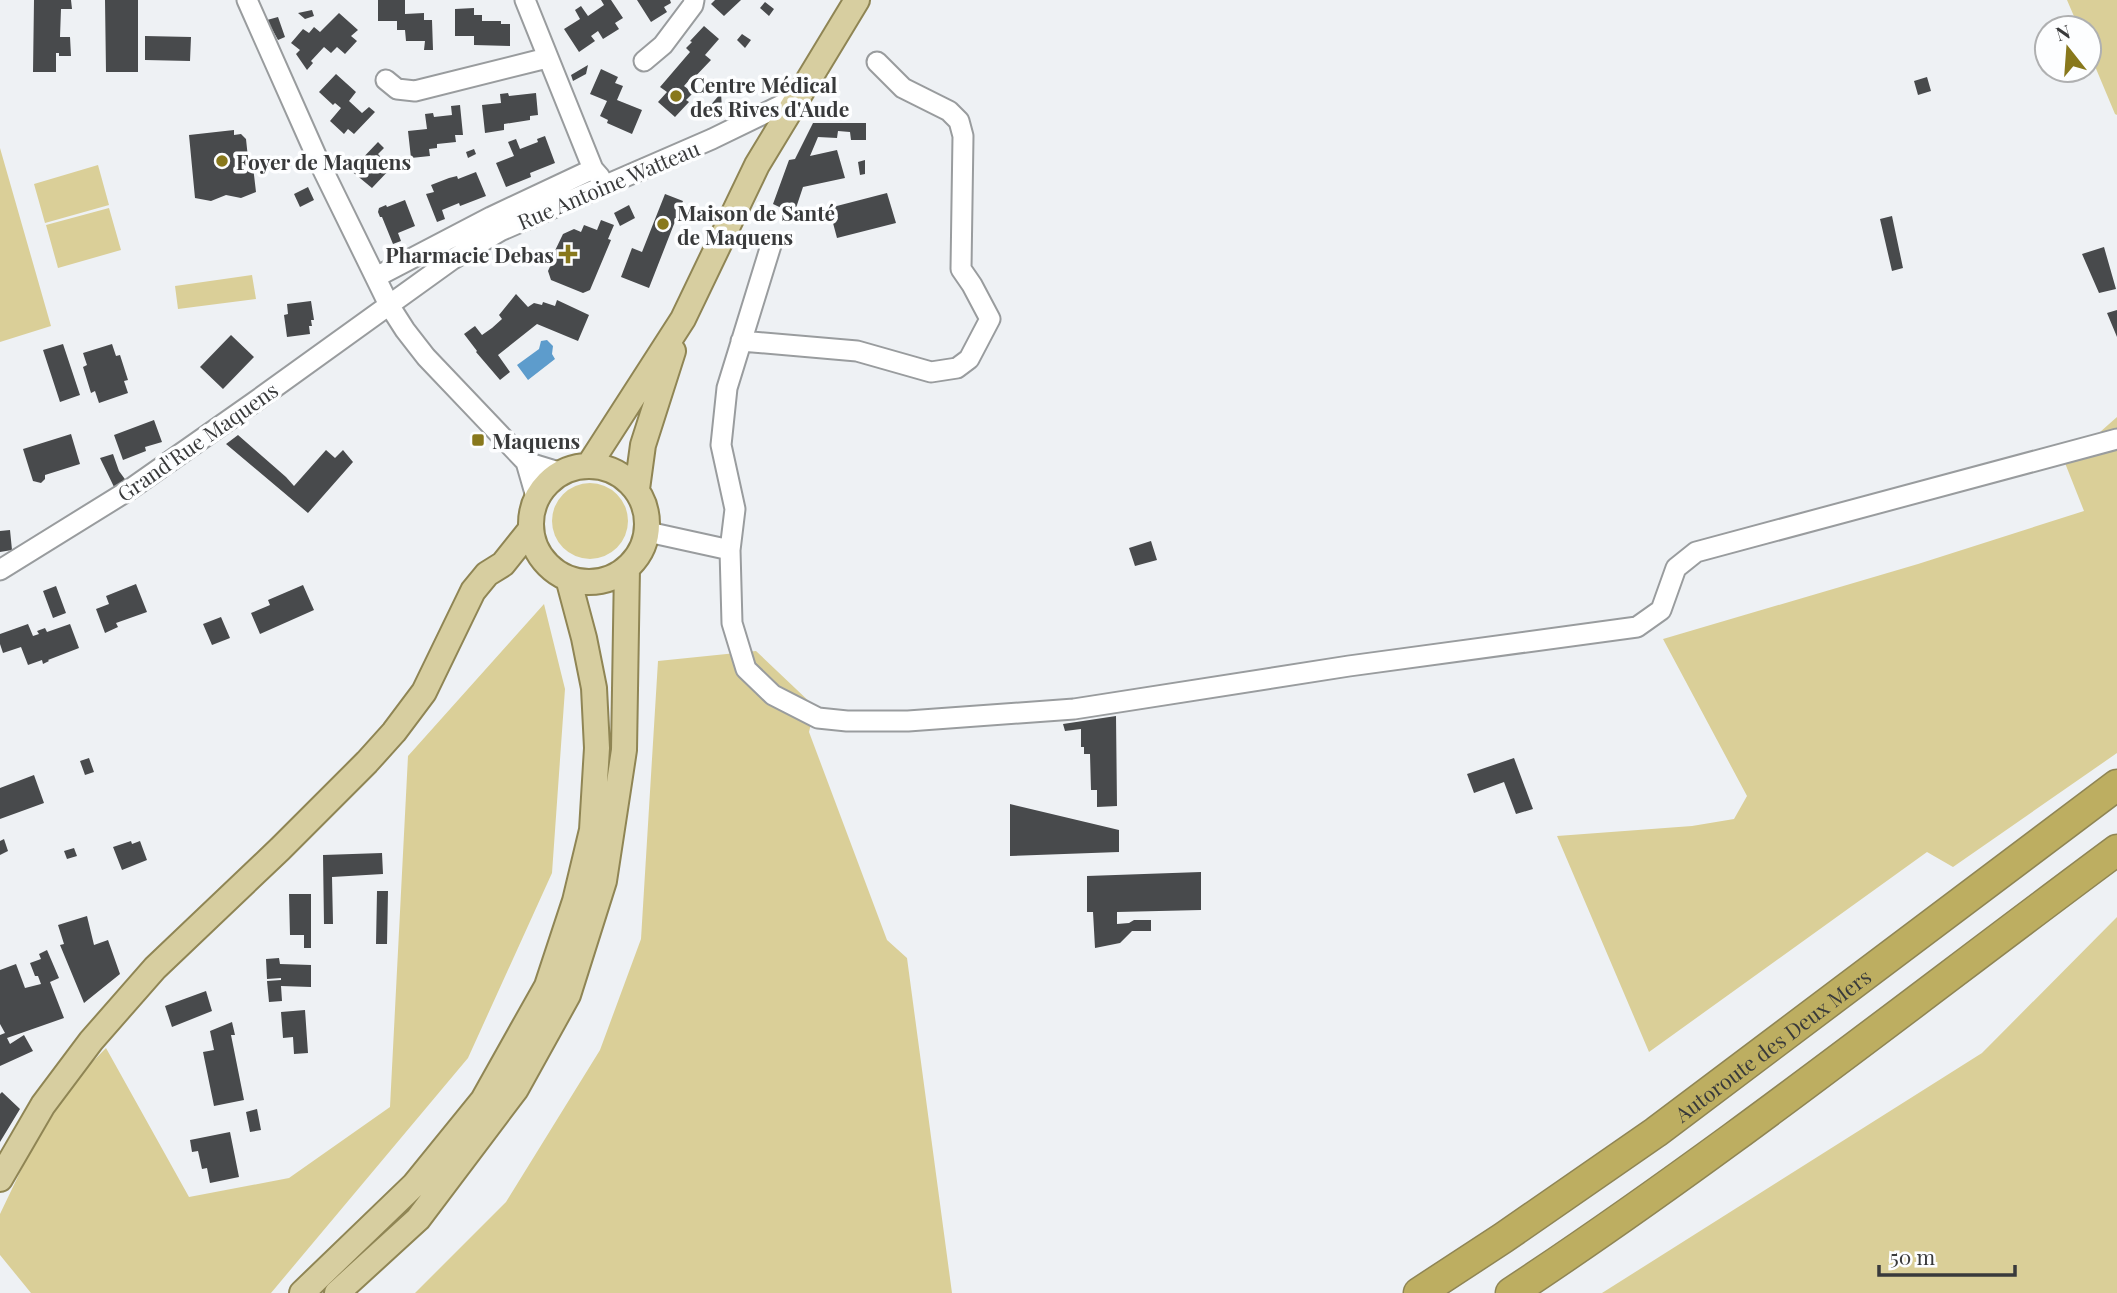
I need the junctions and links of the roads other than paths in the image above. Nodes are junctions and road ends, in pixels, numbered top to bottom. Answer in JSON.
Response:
{"nodes":[{"id":1,"x":247,"y":0,"type":"edge"},
{"id":2,"x":525,"y":0,"type":"edge"},
{"id":3,"x":694,"y":0,"type":"edge"},
{"id":4,"x":853,"y":7,"type":"edge"},
{"id":5,"x":547,"y":58,"type":"junction"},
{"id":6,"x":643,"y":61,"type":"dead end"},
{"id":7,"x":877,"y":62,"type":"dead end"},
{"id":8,"x":386,"y":80,"type":"dead end"},
{"id":9,"x":798,"y":97,"type":"junction"},
{"id":10,"x":593,"y":169,"type":"junction"},
{"id":11,"x":608,"y":186,"type":"junction"},
{"id":12,"x":772,"y":242,"type":"dead end"},
{"id":13,"x":376,"y":277,"type":"junction"},
{"id":14,"x":389,"y":304,"type":"junction"},
{"id":15,"x":683,"y":319,"type":"junction"},
{"id":16,"x":741,"y":341,"type":"junction"},
{"id":17,"x":2117,"y":439,"type":"edge"},
{"id":18,"x":526,"y":462,"type":"junction"},
{"id":19,"x":589,"y":465,"type":"junction"},
{"id":20,"x":562,"y":473,"type":"junction"},
{"id":21,"x":637,"y":489,"type":"junction"},
{"id":22,"x":537,"y":500,"type":"junction"},
{"id":23,"x":531,"y":529,"type":"junction"},
{"id":24,"x":648,"y":532,"type":"junction"},
{"id":25,"x":730,"y":550,"type":"junction"},
{"id":26,"x":503,"y":564,"type":"junction"},
{"id":27,"x":627,"y":568,"type":"junction"},
{"id":28,"x":0,"y":570,"type":"edge"},
{"id":29,"x":559,"y":573,"type":"junction"},
{"id":30,"x":2117,"y":785,"type":"edge"},
{"id":31,"x":2117,"y":850,"type":"edge"},
{"id":32,"x":0,"y":1179,"type":"edge"},
{"id":33,"x":302,"y":1293,"type":"edge"},
{"id":34,"x":337,"y":1293,"type":"edge"},
{"id":35,"x":1419,"y":1293,"type":"edge"},
{"id":36,"x":1511,"y":1293,"type":"edge"}],
"edges":[{"from":1,"to":13,"type":"street"},
{"from":2,"to":5,"type":"street"},
{"from":3,"to":6,"type":"street"},
{"from":4,"to":9,"type":"main road"},
{"from":5,"to":8,"type":"street"},
{"from":5,"to":10,"type":"street"},
{"from":7,"to":16,"type":"street"},
{"from":9,"to":11,"type":"street","name":"Rue Antoine Watteau"},
{"from":9,"to":15,"type":"main road"},
{"from":10,"to":11,"type":"street"},
{"from":10,"to":13,"type":"street","name":"Rue Antoine Watteau"},
{"from":11,"to":14,"type":"street","name":"Rue Antoine Watteau"},
{"from":12,"to":16,"type":"street"},
{"from":13,"to":14,"type":"street"},
{"from":14,"to":18,"type":"street"},
{"from":14,"to":28,"type":"street","name":"Grand'Rue Maquens"},
{"from":15,"to":19,"type":"main road"},
{"from":15,"to":21,"type":"main road"},
{"from":16,"to":25,"type":"street"},
{"from":17,"to":25,"type":"street"},
{"from":18,"to":20,"type":"street"},
{"from":18,"to":22,"type":"street"},
{"from":19,"to":20,"type":"main road"},
{"from":19,"to":21,"type":"main road"},
{"from":20,"to":22,"type":"main road"},
{"from":21,"to":24,"type":"main road"},
{"from":22,"to":23,"type":"main road"},
{"from":23,"to":26,"type":"main road"},
{"from":23,"to":29,"type":"main road"},
{"from":24,"to":25,"type":"street"},
{"from":24,"to":27,"type":"main road"},
{"from":26,"to":29,"type":"main road"},
{"from":26,"to":32,"type":"main road"},
{"from":27,"to":29,"type":"main road"},
{"from":27,"to":34,"type":"main road"},
{"from":29,"to":33,"type":"main road"},
{"from":30,"to":35,"type":"highway","name":"Autoroute des Deux Mers"},
{"from":31,"to":36,"type":"highway"}]}
